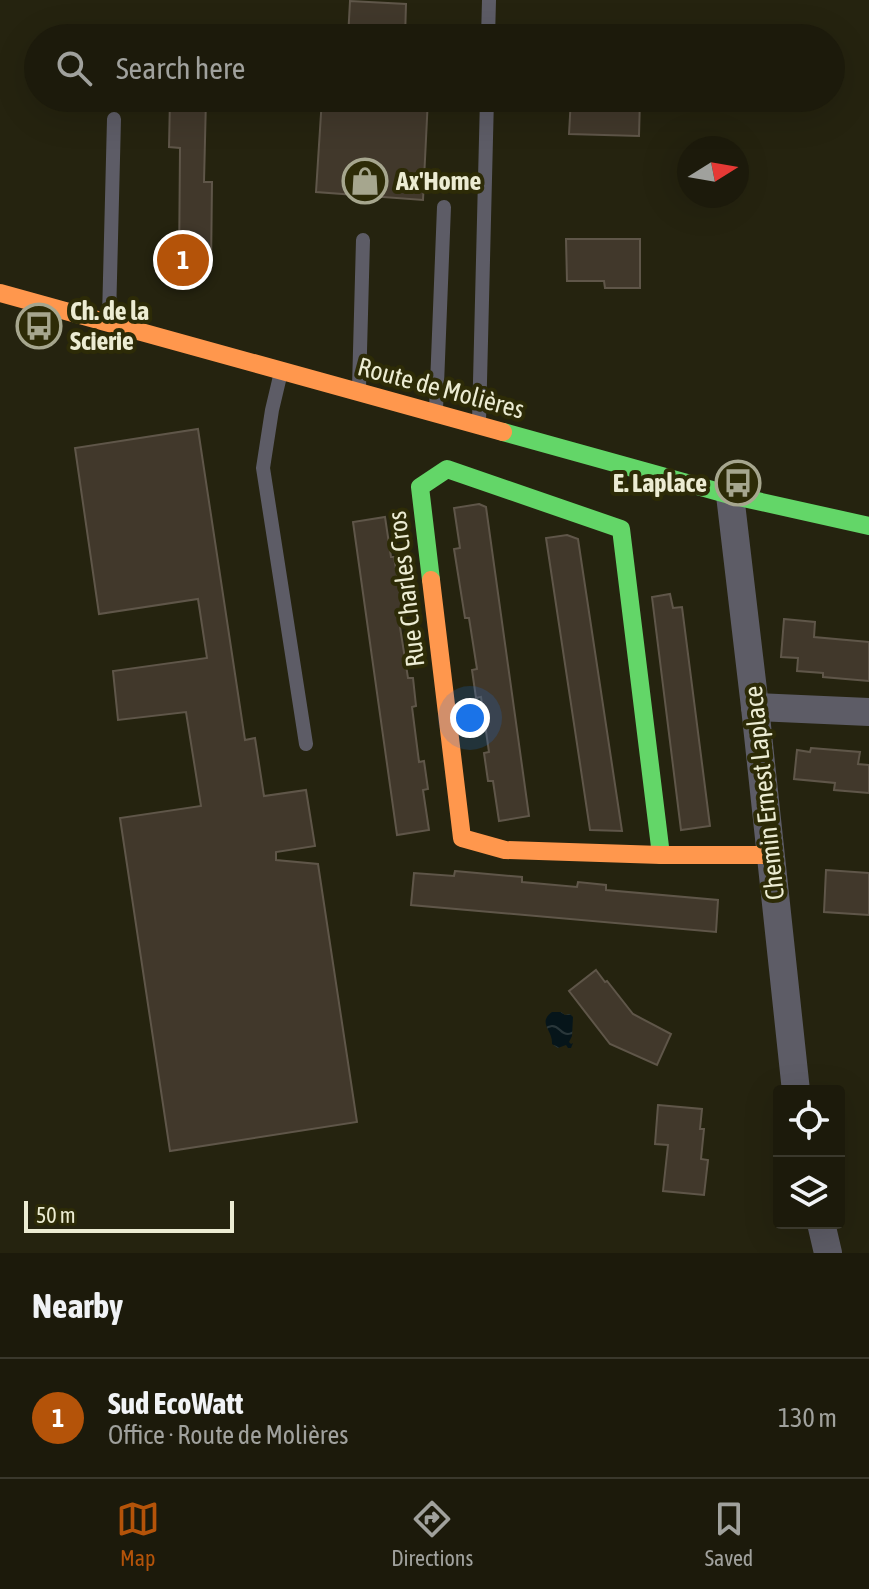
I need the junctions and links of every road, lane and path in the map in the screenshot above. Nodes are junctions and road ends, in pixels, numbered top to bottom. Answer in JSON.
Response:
{"nodes":[{"id":1,"x":489,"y":0,"type":"edge"},
{"id":2,"x":488,"y":24,"type":"edge"},
{"id":3,"x":487,"y":112,"type":"edge"},
{"id":4,"x":114,"y":119,"type":"dead end"},
{"id":5,"x":444,"y":207,"type":"dead end"},
{"id":6,"x":363,"y":240,"type":"dead end"},
{"id":7,"x":0,"y":293,"type":"edge"},
{"id":8,"x":109,"y":324,"type":"junction"},
{"id":9,"x":281,"y":371,"type":"junction"},
{"id":10,"x":359,"y":393,"type":"junction"},
{"id":11,"x":436,"y":414,"type":"junction"},
{"id":12,"x":479,"y":426,"type":"junction"},
{"id":13,"x":730,"y":495,"type":"junction"},
{"id":14,"x":869,"y":526,"type":"edge"},
{"id":15,"x":755,"y":707,"type":"junction"},
{"id":16,"x":869,"y":712,"type":"edge"},
{"id":17,"x":306,"y":744,"type":"dead end"},
{"id":18,"x":661,"y":855,"type":"junction"},
{"id":19,"x":771,"y":855,"type":"junction"},
{"id":20,"x":795,"y":1085,"type":"edge"},
{"id":21,"x":822,"y":1229,"type":"edge"},
{"id":22,"x":828,"y":1253,"type":"edge"}],
"edges":[{"from":1,"to":2,"type":"lane"},
{"from":3,"to":12,"type":"lane"},
{"from":4,"to":8,"type":"lane"},
{"from":5,"to":11,"type":"lane"},
{"from":6,"to":10,"type":"lane"},
{"from":7,"to":8,"type":"street","name":"Route de Molières"},
{"from":8,"to":9,"type":"street","name":"Route de Molières"},
{"from":9,"to":10,"type":"street","name":"Route de Molières"},
{"from":9,"to":17,"type":"lane"},
{"from":10,"to":11,"type":"street","name":"Route de Molières"},
{"from":11,"to":12,"type":"street","name":"Route de Molières"},
{"from":12,"to":13,"type":"street","name":"Route de Molières"},
{"from":13,"to":14,"type":"street","name":"Route de Molières"},
{"from":13,"to":15,"type":"street","name":"Chemin Ernest Laplace"},
{"from":15,"to":16,"type":"street"},
{"from":15,"to":19,"type":"street","name":"Chemin Ernest Laplace"},
{"from":18,"to":18,"type":"street","name":"Rue Charles Cros"},
{"from":18,"to":19,"type":"street","name":"Rue Charles Cros"},
{"from":19,"to":20,"type":"street","name":"Chemin Ernest Laplace"},
{"from":21,"to":22,"type":"street"}]}
